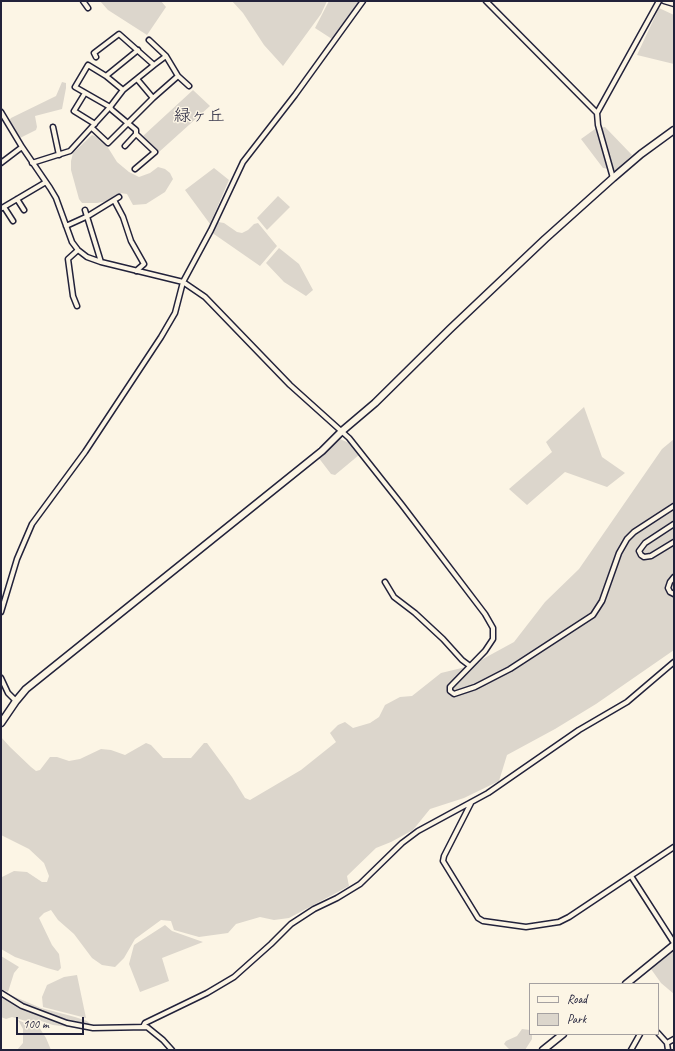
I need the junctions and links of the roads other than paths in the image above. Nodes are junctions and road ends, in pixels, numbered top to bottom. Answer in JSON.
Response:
{"nodes":[{"id":1,"x":83,"y":1,"type":"edge"},
{"id":2,"x":363,"y":1,"type":"edge"},
{"id":3,"x":486,"y":1,"type":"edge"},
{"id":4,"x":659,"y":1,"type":"edge"},
{"id":5,"x":664,"y":1,"type":"edge"},
{"id":6,"x":674,"y":4,"type":"edge"},
{"id":7,"x":88,"y":8,"type":"dead end"},
{"id":8,"x":148,"y":40,"type":"dead end"},
{"id":9,"x":138,"y":50,"type":"junction"},
{"id":10,"x":166,"y":56,"type":"junction"},
{"id":11,"x":96,"y":57,"type":"dead end"},
{"id":12,"x":154,"y":65,"type":"junction"},
{"id":13,"x":106,"y":76,"type":"junction"},
{"id":14,"x":178,"y":76,"type":"junction"},
{"id":15,"x":137,"y":79,"type":"junction"},
{"id":16,"x":189,"y":86,"type":"dead end"},
{"id":17,"x":123,"y":90,"type":"junction"},
{"id":18,"x":85,"y":93,"type":"junction"},
{"id":19,"x":153,"y":98,"type":"junction"},
{"id":20,"x":110,"y":107,"type":"junction"},
{"id":21,"x":1,"y":112,"type":"edge"},
{"id":22,"x":597,"y":114,"type":"junction"},
{"id":23,"x":128,"y":123,"type":"junction"},
{"id":24,"x":93,"y":126,"type":"junction"},
{"id":25,"x":53,"y":127,"type":"dead end"},
{"id":26,"x":674,"y":130,"type":"edge"},
{"id":27,"x":136,"y":134,"type":"junction"},
{"id":28,"x":125,"y":146,"type":"dead end"},
{"id":29,"x":22,"y":147,"type":"junction"},
{"id":30,"x":59,"y":155,"type":"junction"},
{"id":31,"x":1,"y":163,"type":"edge"},
{"id":32,"x":32,"y":163,"type":"junction"},
{"id":33,"x":135,"y":169,"type":"dead end"},
{"id":34,"x":613,"y":178,"type":"junction"},
{"id":35,"x":46,"y":182,"type":"junction"},
{"id":36,"x":119,"y":197,"type":"dead end"},
{"id":37,"x":17,"y":199,"type":"junction"},
{"id":38,"x":114,"y":200,"type":"junction"},
{"id":39,"x":24,"y":210,"type":"dead end"},
{"id":40,"x":85,"y":210,"type":"dead end"},
{"id":41,"x":88,"y":216,"type":"junction"},
{"id":42,"x":13,"y":221,"type":"dead end"},
{"id":43,"x":66,"y":226,"type":"junction"},
{"id":44,"x":78,"y":250,"type":"junction"},
{"id":45,"x":101,"y":262,"type":"junction"},
{"id":46,"x":136,"y":271,"type":"junction"},
{"id":47,"x":183,"y":282,"type":"junction"},
{"id":48,"x":77,"y":306,"type":"dead end"},
{"id":49,"x":342,"y":431,"type":"junction"},
{"id":50,"x":674,"y":506,"type":"edge"},
{"id":51,"x":674,"y":524,"type":"edge"},
{"id":52,"x":674,"y":542,"type":"edge"},
{"id":53,"x":674,"y":576,"type":"edge"},
{"id":54,"x":385,"y":582,"type":"dead end"},
{"id":55,"x":674,"y":594,"type":"edge"},
{"id":56,"x":1,"y":612,"type":"edge"},
{"id":57,"x":674,"y":662,"type":"edge"},
{"id":58,"x":470,"y":666,"type":"junction"},
{"id":59,"x":1,"y":678,"type":"edge"},
{"id":60,"x":16,"y":701,"type":"junction"},
{"id":61,"x":1,"y":723,"type":"edge"},
{"id":62,"x":471,"y":802,"type":"junction"},
{"id":63,"x":674,"y":847,"type":"edge"},
{"id":64,"x":631,"y":876,"type":"junction"},
{"id":65,"x":674,"y":944,"type":"edge"},
{"id":66,"x":627,"y":983,"type":"edge"},
{"id":67,"x":1,"y":993,"type":"edge"},
{"id":68,"x":143,"y":1027,"type":"junction"},
{"id":69,"x":659,"y":1034,"type":"edge"},
{"id":70,"x":562,"y":1035,"type":"edge"},
{"id":71,"x":639,"y":1035,"type":"edge"},
{"id":72,"x":674,"y":1039,"type":"edge"},
{"id":73,"x":666,"y":1043,"type":"junction"},
{"id":74,"x":172,"y":1050,"type":"edge"},
{"id":75,"x":543,"y":1050,"type":"edge"},
{"id":76,"x":631,"y":1050,"type":"edge"},
{"id":77,"x":668,"y":1050,"type":"edge"}],
"edges":[{"from":1,"to":7,"type":"street"},
{"from":2,"to":47,"type":"street"},
{"from":3,"to":22,"type":"street"},
{"from":4,"to":22,"type":"street"},
{"from":5,"to":6,"type":"street"},
{"from":8,"to":10,"type":"street"},
{"from":9,"to":11,"type":"street"},
{"from":9,"to":12,"type":"street"},
{"from":9,"to":13,"type":"street"},
{"from":10,"to":12,"type":"street"},
{"from":10,"to":14,"type":"street"},
{"from":12,"to":15,"type":"street"},
{"from":13,"to":17,"type":"street"},
{"from":13,"to":18,"type":"street"},
{"from":14,"to":16,"type":"street"},
{"from":14,"to":19,"type":"street"},
{"from":15,"to":17,"type":"street"},
{"from":15,"to":19,"type":"street"},
{"from":17,"to":20,"type":"street"},
{"from":18,"to":20,"type":"street"},
{"from":18,"to":24,"type":"street"},
{"from":19,"to":23,"type":"street"},
{"from":20,"to":23,"type":"street"},
{"from":20,"to":24,"type":"street"},
{"from":21,"to":29,"type":"street"},
{"from":22,"to":34,"type":"street"},
{"from":23,"to":24,"type":"street"},
{"from":23,"to":27,"type":"street"},
{"from":24,"to":30,"type":"street"},
{"from":25,"to":30,"type":"street"},
{"from":26,"to":34,"type":"street"},
{"from":27,"to":28,"type":"street"},
{"from":27,"to":33,"type":"street"},
{"from":29,"to":31,"type":"street"},
{"from":29,"to":32,"type":"street"},
{"from":30,"to":32,"type":"street"},
{"from":32,"to":35,"type":"street"},
{"from":34,"to":49,"type":"street"},
{"from":35,"to":37,"type":"street"},
{"from":35,"to":43,"type":"street"},
{"from":36,"to":38,"type":"street"},
{"from":37,"to":39,"type":"street"},
{"from":37,"to":42,"type":"street"},
{"from":38,"to":41,"type":"street"},
{"from":38,"to":46,"type":"street"},
{"from":40,"to":41,"type":"street"},
{"from":41,"to":43,"type":"street"},
{"from":41,"to":45,"type":"street"},
{"from":43,"to":44,"type":"street"},
{"from":44,"to":45,"type":"street"},
{"from":44,"to":48,"type":"street"},
{"from":45,"to":46,"type":"street"},
{"from":46,"to":47,"type":"street"},
{"from":47,"to":49,"type":"street"},
{"from":47,"to":56,"type":"street"},
{"from":49,"to":58,"type":"street"},
{"from":49,"to":60,"type":"street"},
{"from":50,"to":58,"type":"street"},
{"from":51,"to":52,"type":"street"},
{"from":53,"to":55,"type":"street"},
{"from":54,"to":58,"type":"street"},
{"from":57,"to":62,"type":"street"},
{"from":59,"to":60,"type":"street"},
{"from":60,"to":61,"type":"street"},
{"from":62,"to":64,"type":"street"},
{"from":62,"to":68,"type":"street"},
{"from":63,"to":64,"type":"street"},
{"from":64,"to":65,"type":"street"},
{"from":65,"to":66,"type":"street"},
{"from":67,"to":68,"type":"street"},
{"from":68,"to":74,"type":"street"},
{"from":69,"to":73,"type":"street"},
{"from":70,"to":75,"type":"street"},
{"from":71,"to":76,"type":"street"},
{"from":72,"to":73,"type":"street"},
{"from":73,"to":77,"type":"street"}]}
